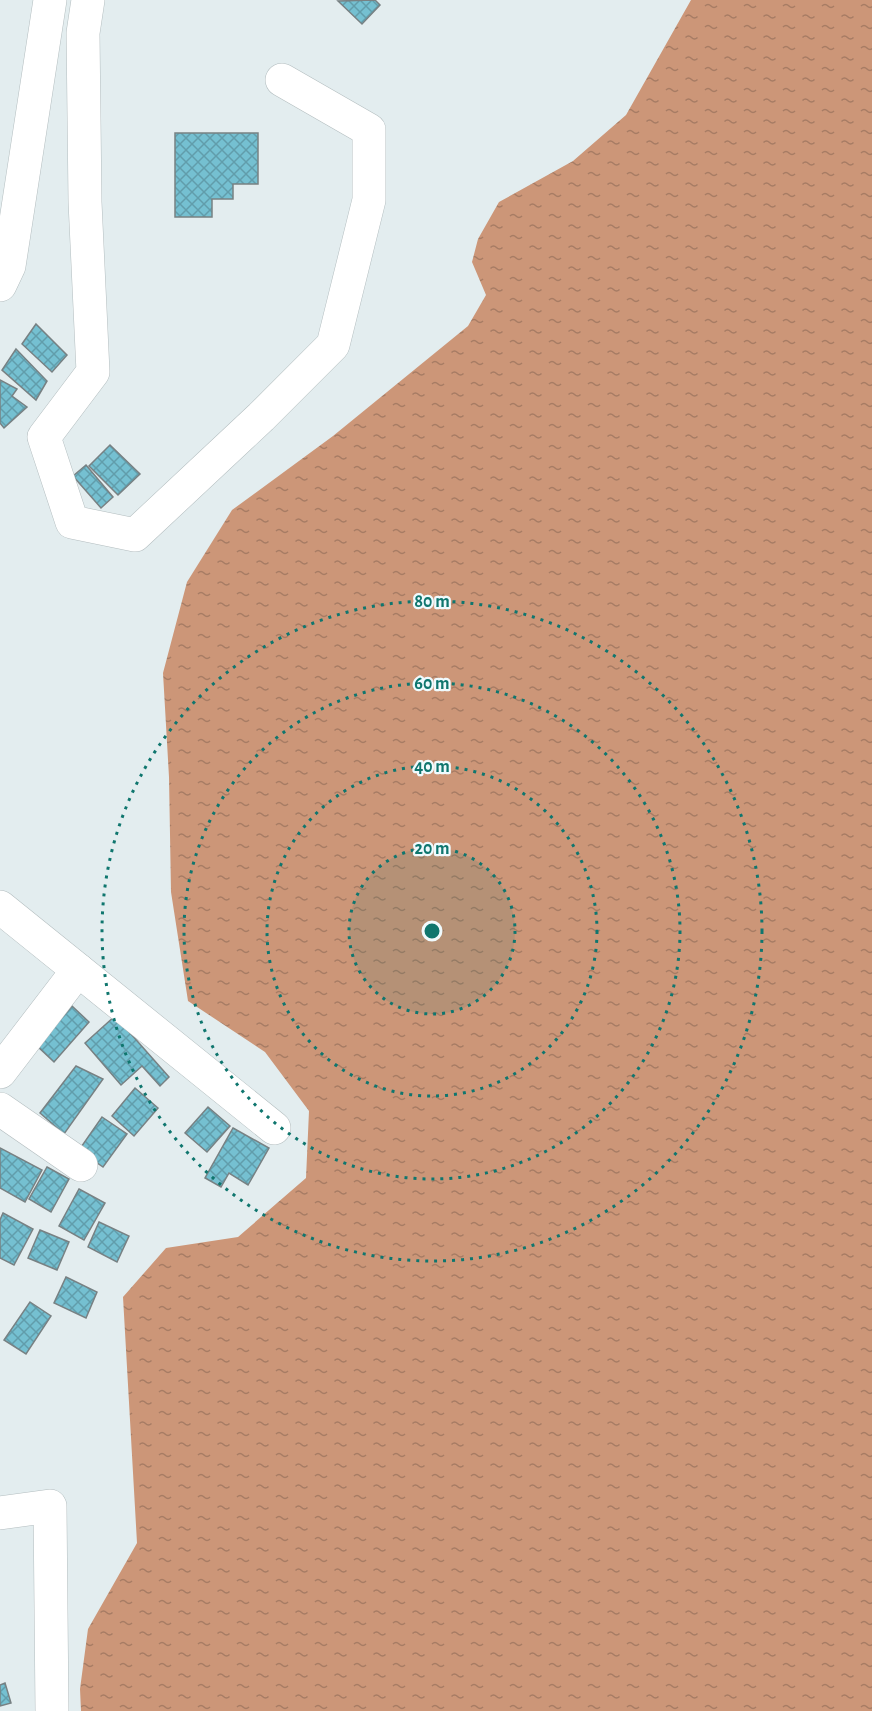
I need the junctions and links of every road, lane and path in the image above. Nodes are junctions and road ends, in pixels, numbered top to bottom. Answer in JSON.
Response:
{"nodes":[{"id":1,"x":50,"y":0,"type":"edge"},
{"id":2,"x":88,"y":0,"type":"edge"},
{"id":3,"x":282,"y":80,"type":"dead end"},
{"id":4,"x":0,"y":285,"type":"edge"},
{"id":5,"x":0,"y":907,"type":"edge"},
{"id":6,"x":78,"y":970,"type":"junction"},
{"id":7,"x":0,"y":1072,"type":"edge"},
{"id":8,"x":0,"y":1109,"type":"edge"},
{"id":9,"x":274,"y":1128,"type":"dead end"},
{"id":10,"x":81,"y":1165,"type":"dead end"},
{"id":11,"x":0,"y":1513,"type":"edge"},
{"id":12,"x":52,"y":1711,"type":"edge"}],
"edges":[{"from":1,"to":4,"type":"street"},
{"from":2,"to":3,"type":"street"},
{"from":5,"to":6,"type":"street"},
{"from":6,"to":7,"type":"street"},
{"from":6,"to":9,"type":"street"},
{"from":8,"to":10,"type":"street"},
{"from":11,"to":12,"type":"street"}]}
